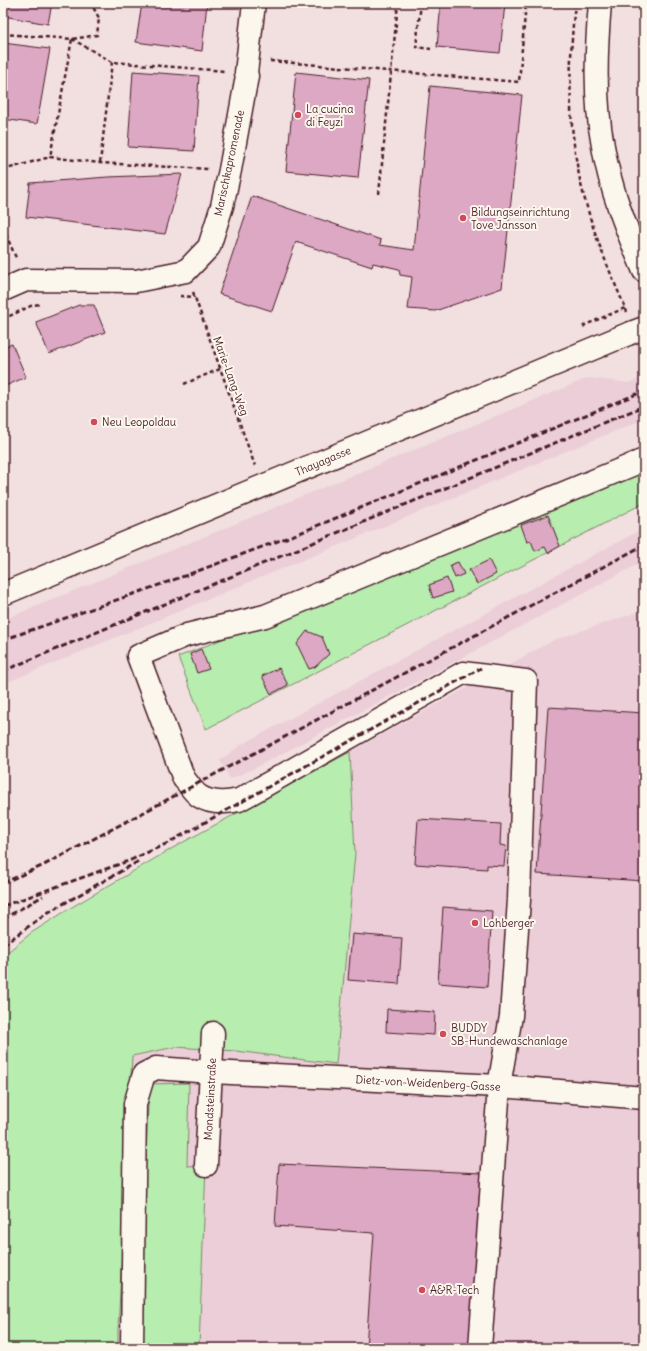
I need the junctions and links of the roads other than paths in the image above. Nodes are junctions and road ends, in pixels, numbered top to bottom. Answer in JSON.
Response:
{"nodes":[{"id":1,"x":254,"y":3,"type":"edge"},
{"id":2,"x":600,"y":3,"type":"edge"},
{"id":3,"x":644,"y":271,"type":"edge"},
{"id":4,"x":3,"y":290,"type":"edge"},
{"id":5,"x":636,"y":331,"type":"edge"},
{"id":6,"x":644,"y":460,"type":"edge"},
{"id":7,"x":3,"y":594,"type":"edge"},
{"id":8,"x":213,"y":1034,"type":"dead end"},
{"id":9,"x":212,"y":1072,"type":"junction"},
{"id":10,"x":499,"y":1086,"type":"junction"},
{"id":11,"x":644,"y":1098,"type":"edge"},
{"id":12,"x":206,"y":1165,"type":"dead end"},
{"id":13,"x":132,"y":1348,"type":"edge"},
{"id":14,"x":480,"y":1348,"type":"edge"}],
"edges":[{"from":1,"to":4,"type":"street","name":"Marischkapromenade"},
{"from":2,"to":3,"type":"street"},
{"from":5,"to":7,"type":"street","name":"Thayagasse"},
{"from":6,"to":10,"type":"street"},
{"from":8,"to":9,"type":"street","name":"Mondsteinstraße"},
{"from":9,"to":10,"type":"street","name":"Dietz-von-Weidenberg-Gasse"},
{"from":9,"to":12,"type":"street","name":"Mondsteinstraße"},
{"from":9,"to":13,"type":"street","name":"Dietz-von-Weidenberg-Gasse"},
{"from":10,"to":11,"type":"street","name":"Dietz-von-Weidenberg-Gasse"},
{"from":10,"to":14,"type":"street"}]}
